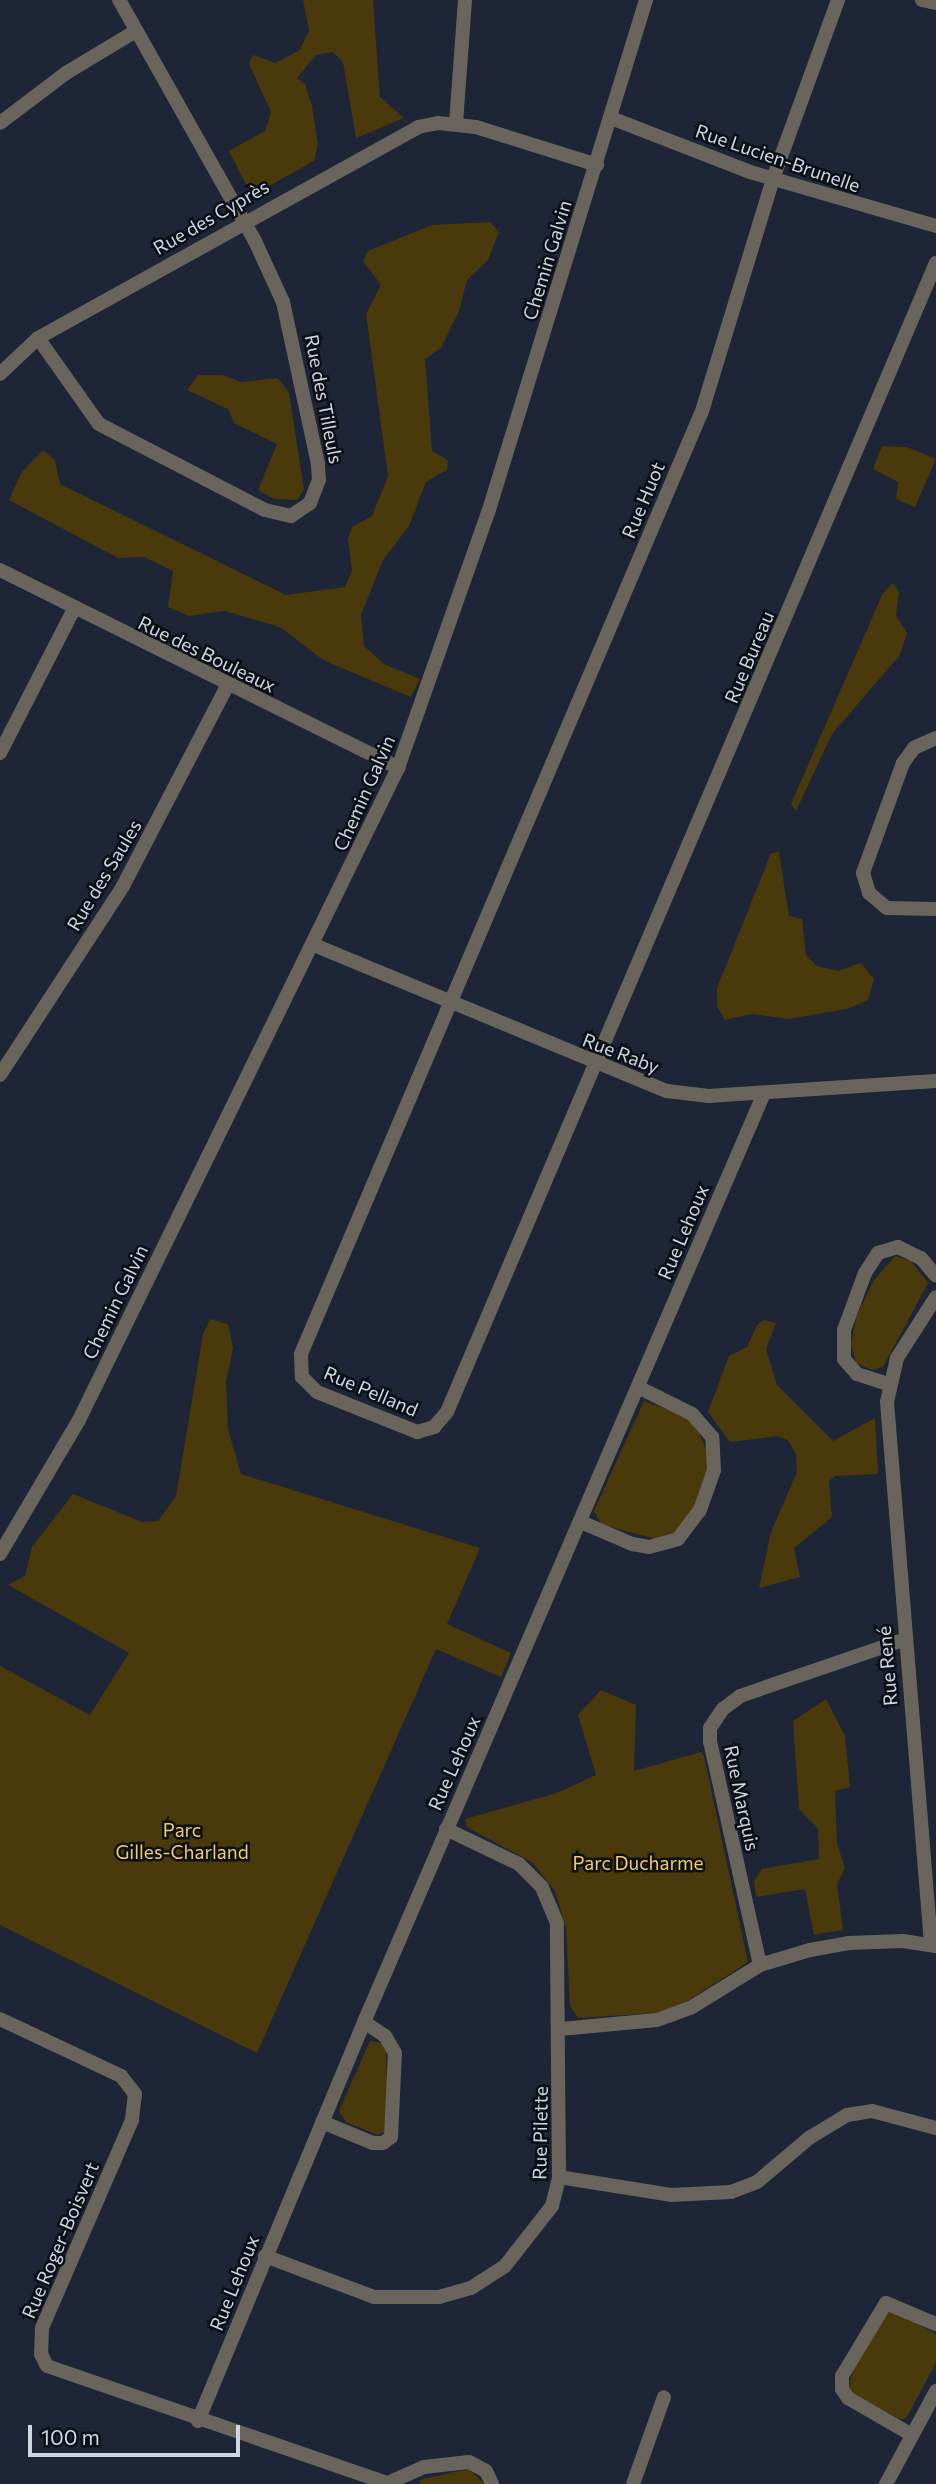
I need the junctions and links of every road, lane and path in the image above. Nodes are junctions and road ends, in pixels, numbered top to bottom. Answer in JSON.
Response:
{"nodes":[{"id":1,"x":118,"y":0,"type":"edge"},
{"id":2,"x":466,"y":0,"type":"edge"},
{"id":3,"x":646,"y":0,"type":"edge"},
{"id":4,"x":838,"y":0,"type":"edge"},
{"id":5,"x":922,"y":0,"type":"edge"},
{"id":6,"x":936,"y":3,"type":"edge"},
{"id":7,"x":136,"y":31,"type":"junction"},
{"id":8,"x":611,"y":118,"type":"junction"},
{"id":9,"x":0,"y":123,"type":"edge"},
{"id":10,"x":456,"y":123,"type":"junction"},
{"id":11,"x":597,"y":165,"type":"junction"},
{"id":12,"x":773,"y":179,"type":"junction"},
{"id":13,"x":243,"y":220,"type":"junction"},
{"id":14,"x":936,"y":226,"type":"edge"},
{"id":15,"x":936,"y":263,"type":"edge"},
{"id":16,"x":37,"y":338,"type":"junction"},
{"id":17,"x":0,"y":374,"type":"edge"},
{"id":18,"x":0,"y":570,"type":"edge"},
{"id":19,"x":74,"y":609,"type":"junction"},
{"id":20,"x":227,"y":686,"type":"junction"},
{"id":21,"x":936,"y":738,"type":"edge"},
{"id":22,"x":0,"y":753,"type":"edge"},
{"id":23,"x":398,"y":768,"type":"junction"},
{"id":24,"x":936,"y":909,"type":"edge"},
{"id":25,"x":314,"y":946,"type":"junction"},
{"id":26,"x":449,"y":1003,"type":"junction"},
{"id":27,"x":596,"y":1065,"type":"junction"},
{"id":28,"x":0,"y":1075,"type":"edge"},
{"id":29,"x":936,"y":1081,"type":"edge"},
{"id":30,"x":764,"y":1093,"type":"junction"},
{"id":31,"x":936,"y":1276,"type":"edge"},
{"id":32,"x":936,"y":1297,"type":"edge"},
{"id":33,"x":888,"y":1384,"type":"junction"},
{"id":34,"x":638,"y":1387,"type":"junction"},
{"id":35,"x":581,"y":1522,"type":"junction"},
{"id":36,"x":4,"y":1539,"type":"edge"},
{"id":37,"x":0,"y":1554,"type":"edge"},
{"id":38,"x":904,"y":1640,"type":"junction"},
{"id":39,"x":446,"y":1829,"type":"junction"},
{"id":40,"x":933,"y":1945,"type":"edge"},
{"id":41,"x":760,"y":1965,"type":"junction"},
{"id":42,"x":0,"y":2020,"type":"edge"},
{"id":43,"x":364,"y":2022,"type":"junction"},
{"id":44,"x":561,"y":2029,"type":"junction"},
{"id":45,"x":321,"y":2122,"type":"junction"},
{"id":46,"x":936,"y":2128,"type":"edge"},
{"id":47,"x":559,"y":2177,"type":"junction"},
{"id":48,"x":265,"y":2256,"type":"junction"},
{"id":49,"x":936,"y":2324,"type":"edge"},
{"id":50,"x":936,"y":2390,"type":"edge"},
{"id":51,"x":664,"y":2397,"type":"dead end"},
{"id":52,"x":198,"y":2421,"type":"junction"},
{"id":53,"x":912,"y":2435,"type":"junction"},
{"id":54,"x":389,"y":2484,"type":"edge"},
{"id":55,"x":492,"y":2484,"type":"edge"},
{"id":56,"x":633,"y":2484,"type":"edge"},
{"id":57,"x":886,"y":2484,"type":"edge"}],
"edges":[{"from":1,"to":7,"type":"street","name":"Rue des Tilleuls"},
{"from":2,"to":10,"type":"street"},
{"from":3,"to":8,"type":"street","name":"Chemin Galvin"},
{"from":4,"to":12,"type":"street","name":"Rue Huot"},
{"from":5,"to":6,"type":"street"},
{"from":7,"to":9,"type":"street"},
{"from":7,"to":13,"type":"street","name":"Rue des Tilleuls"},
{"from":8,"to":11,"type":"street","name":"Chemin Galvin"},
{"from":8,"to":12,"type":"street","name":"Rue Lucien-Brunelle"},
{"from":10,"to":11,"type":"street"},
{"from":10,"to":13,"type":"street","name":"Rue des Cyprès"},
{"from":11,"to":23,"type":"street","name":"Chemin Galvin"},
{"from":12,"to":14,"type":"street","name":"Rue Lucien-Brunelle"},
{"from":12,"to":26,"type":"street","name":"Rue Huot"},
{"from":13,"to":16,"type":"street","name":"Rue des Cyprès"},
{"from":13,"to":16,"type":"street","name":"Rue des Tilleuls"},
{"from":15,"to":27,"type":"street","name":"Rue Bureau"},
{"from":16,"to":17,"type":"street","name":"Rue des Cyprès"},
{"from":18,"to":19,"type":"street","name":"Rue des Bouleaux"},
{"from":19,"to":20,"type":"street","name":"Rue des Bouleaux"},
{"from":19,"to":22,"type":"street"},
{"from":20,"to":23,"type":"street","name":"Rue des Bouleaux"},
{"from":20,"to":28,"type":"street","name":"Rue des Saules"},
{"from":21,"to":24,"type":"street"},
{"from":23,"to":25,"type":"street","name":"Chemin Galvin"},
{"from":25,"to":26,"type":"street","name":"Rue Raby"},
{"from":25,"to":36,"type":"street","name":"Chemin Galvin"},
{"from":26,"to":27,"type":"street","name":"Rue Raby"},
{"from":26,"to":27,"type":"street","name":"Rue Pelland"},
{"from":27,"to":30,"type":"street","name":"Rue Raby"},
{"from":29,"to":30,"type":"street","name":"Rue Raby"},
{"from":30,"to":34,"type":"street","name":"Rue Lehoux"},
{"from":31,"to":33,"type":"street"},
{"from":32,"to":33,"type":"street","name":"Rue René"},
{"from":33,"to":38,"type":"street","name":"Rue René"},
{"from":34,"to":35,"type":"street","name":"Rue Lehoux"},
{"from":34,"to":35,"type":"street"},
{"from":35,"to":39,"type":"street","name":"Rue Lehoux"},
{"from":36,"to":37,"type":"street","name":"Chemin Galvin"},
{"from":38,"to":40,"type":"street","name":"Rue René"},
{"from":38,"to":41,"type":"street","name":"Rue Marquis"},
{"from":39,"to":43,"type":"street","name":"Rue Lehoux"},
{"from":39,"to":44,"type":"street","name":"Rue Pilette"},
{"from":40,"to":41,"type":"street"},
{"from":41,"to":44,"type":"street"},
{"from":42,"to":52,"type":"street","name":"Rue Roger-Boisvert"},
{"from":43,"to":45,"type":"street","name":"Rue Lehoux"},
{"from":43,"to":45,"type":"street"},
{"from":44,"to":47,"type":"street","name":"Rue Pilette"},
{"from":45,"to":48,"type":"street","name":"Rue Lehoux"},
{"from":46,"to":47,"type":"street"},
{"from":47,"to":48,"type":"street","name":"Rue Pilette"},
{"from":48,"to":52,"type":"street","name":"Rue Lehoux"},
{"from":49,"to":53,"type":"street"},
{"from":50,"to":53,"type":"street"},
{"from":51,"to":56,"type":"street"},
{"from":52,"to":54,"type":"street","name":"Rue Roger-Boisvert"},
{"from":53,"to":57,"type":"street"},
{"from":54,"to":55,"type":"street","name":"Rue Roger-Boisvert"}]}
